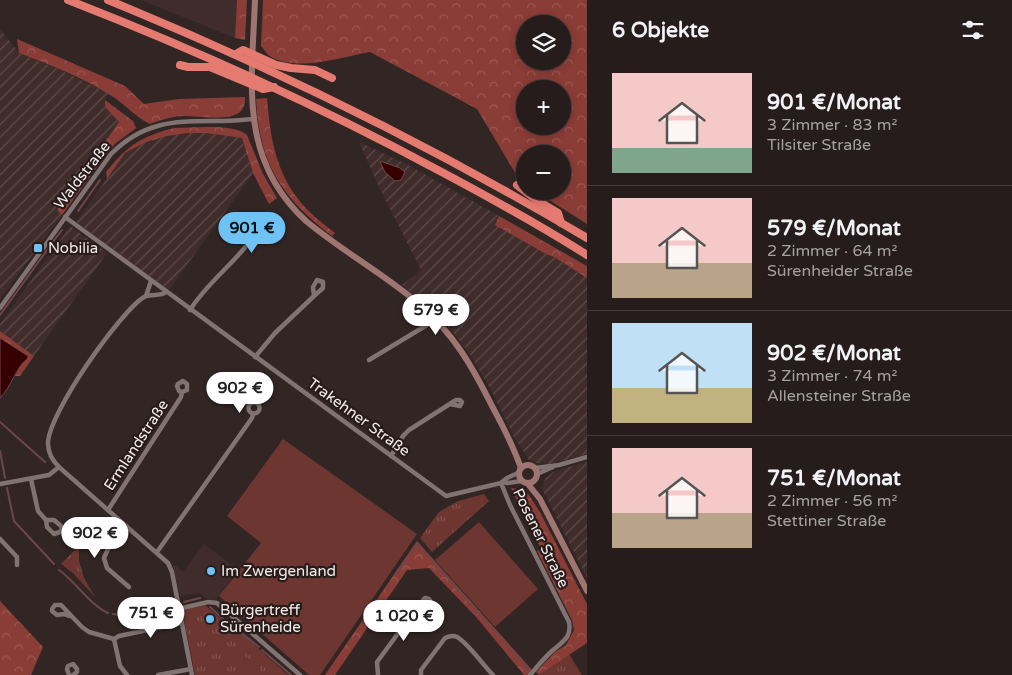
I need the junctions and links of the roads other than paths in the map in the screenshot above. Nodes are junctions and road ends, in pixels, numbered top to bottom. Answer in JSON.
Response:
{"nodes":[{"id":1,"x":68,"y":0,"type":"edge"},
{"id":2,"x":108,"y":0,"type":"edge"},
{"id":3,"x":254,"y":0,"type":"edge"},
{"id":4,"x":236,"y":54,"type":"junction"},
{"id":5,"x":180,"y":65,"type":"dead end"},
{"id":6,"x":332,"y":78,"type":"dead end"},
{"id":7,"x":274,"y":87,"type":"junction"},
{"id":8,"x":253,"y":119,"type":"junction"},
{"id":9,"x":537,"y":200,"type":"edge"},
{"id":10,"x":65,"y":217,"type":"junction"},
{"id":11,"x":561,"y":223,"type":"junction"},
{"id":12,"x":587,"y":238,"type":"edge"},
{"id":13,"x":249,"y":242,"type":"dead end"},
{"id":14,"x":587,"y":255,"type":"edge"},
{"id":15,"x":151,"y":281,"type":"junction"},
{"id":16,"x":166,"y":292,"type":"junction"},
{"id":17,"x":146,"y":296,"type":"junction"},
{"id":18,"x":314,"y":296,"type":"dead end"},
{"id":19,"x":0,"y":308,"type":"edge"},
{"id":20,"x":190,"y":310,"type":"junction"},
{"id":21,"x":434,"y":319,"type":"junction"},
{"id":22,"x":255,"y":357,"type":"junction"},
{"id":23,"x":369,"y":360,"type":"dead end"},
{"id":24,"x":182,"y":392,"type":"dead end"},
{"id":25,"x":450,"y":404,"type":"dead end"},
{"id":26,"x":254,"y":414,"type":"dead end"},
{"id":27,"x":390,"y":456,"type":"junction"},
{"id":28,"x":587,"y":457,"type":"edge"},
{"id":29,"x":59,"y":467,"type":"junction"},
{"id":30,"x":522,"y":469,"type":"junction"},
{"id":31,"x":534,"y":477,"type":"junction"},
{"id":32,"x":30,"y":479,"type":"junction"},
{"id":33,"x":521,"y":481,"type":"junction"},
{"id":34,"x":502,"y":482,"type":"junction"},
{"id":35,"x":0,"y":484,"type":"edge"},
{"id":36,"x":108,"y":510,"type":"junction"},
{"id":37,"x":46,"y":520,"type":"dead end"},
{"id":38,"x":127,"y":527,"type":"junction"},
{"id":39,"x":0,"y":539,"type":"edge"},
{"id":40,"x":157,"y":552,"type":"junction"},
{"id":41,"x":17,"y":564,"type":"dead end"},
{"id":42,"x":130,"y":587,"type":"dead end"},
{"id":43,"x":587,"y":591,"type":"edge"},
{"id":44,"x":419,"y":605,"type":"dead end"},
{"id":45,"x":178,"y":609,"type":"junction"},
{"id":46,"x":70,"y":616,"type":"dead end"},
{"id":47,"x":181,"y":623,"type":"junction"},
{"id":48,"x":114,"y":639,"type":"junction"},
{"id":49,"x":191,"y":669,"type":"junction"},
{"id":50,"x":127,"y":675,"type":"edge"},
{"id":51,"x":158,"y":675,"type":"edge"},
{"id":52,"x":192,"y":675,"type":"edge"},
{"id":53,"x":300,"y":675,"type":"edge"},
{"id":54,"x":378,"y":675,"type":"edge"},
{"id":55,"x":421,"y":675,"type":"edge"},
{"id":56,"x":493,"y":675,"type":"edge"},
{"id":57,"x":530,"y":675,"type":"edge"}],
"edges":[{"from":1,"to":7,"type":"highway"},
{"from":2,"to":4,"type":"highway"},
{"from":3,"to":8,"type":"main road"},
{"from":4,"to":6,"type":"highway"},
{"from":4,"to":11,"type":"highway"},
{"from":5,"to":7,"type":"highway"},
{"from":7,"to":14,"type":"highway"},
{"from":8,"to":10,"type":"street","name":"Waldstraße"},
{"from":8,"to":21,"type":"main road"},
{"from":9,"to":11,"type":"highway"},
{"from":10,"to":15,"type":"street","name":"Trakehner Straße"},
{"from":10,"to":19,"type":"street","name":"Waldstraße"},
{"from":11,"to":12,"type":"highway"},
{"from":13,"to":20,"type":"street"},
{"from":15,"to":16,"type":"street","name":"Trakehner Straße"},
{"from":15,"to":17,"type":"street"},
{"from":16,"to":17,"type":"street"},
{"from":16,"to":20,"type":"street","name":"Trakehner Straße"},
{"from":17,"to":29,"type":"street"},
{"from":18,"to":22,"type":"street"},
{"from":20,"to":22,"type":"street","name":"Trakehner Straße"},
{"from":21,"to":23,"type":"street"},
{"from":21,"to":30,"type":"main road"},
{"from":22,"to":27,"type":"street","name":"Trakehner Straße"},
{"from":24,"to":36,"type":"street","name":"Ermlandstraße"},
{"from":25,"to":27,"type":"street"},
{"from":26,"to":40,"type":"street"},
{"from":27,"to":34,"type":"street","name":"Trakehner Straße"},
{"from":28,"to":31,"type":"street"},
{"from":29,"to":32,"type":"street"},
{"from":29,"to":36,"type":"street"},
{"from":30,"to":31,"type":"main road"},
{"from":30,"to":33,"type":"main road"},
{"from":30,"to":34,"type":"street","name":"Trakehner Straße"},
{"from":31,"to":33,"type":"main road"},
{"from":31,"to":43,"type":"main road"},
{"from":32,"to":35,"type":"street"},
{"from":32,"to":37,"type":"street"},
{"from":33,"to":34,"type":"street","name":"Trakehner Straße"},
{"from":34,"to":57,"type":"street","name":"Posener Straße"},
{"from":36,"to":38,"type":"street"},
{"from":38,"to":40,"type":"street"},
{"from":38,"to":42,"type":"street"},
{"from":39,"to":41,"type":"street"},
{"from":40,"to":45,"type":"street"},
{"from":44,"to":54,"type":"street"},
{"from":45,"to":47,"type":"street"},
{"from":45,"to":53,"type":"street"},
{"from":46,"to":48,"type":"street"},
{"from":47,"to":48,"type":"street"},
{"from":47,"to":49,"type":"street"},
{"from":48,"to":50,"type":"street"},
{"from":49,"to":51,"type":"street"},
{"from":49,"to":52,"type":"street"},
{"from":55,"to":56,"type":"street"}]}
